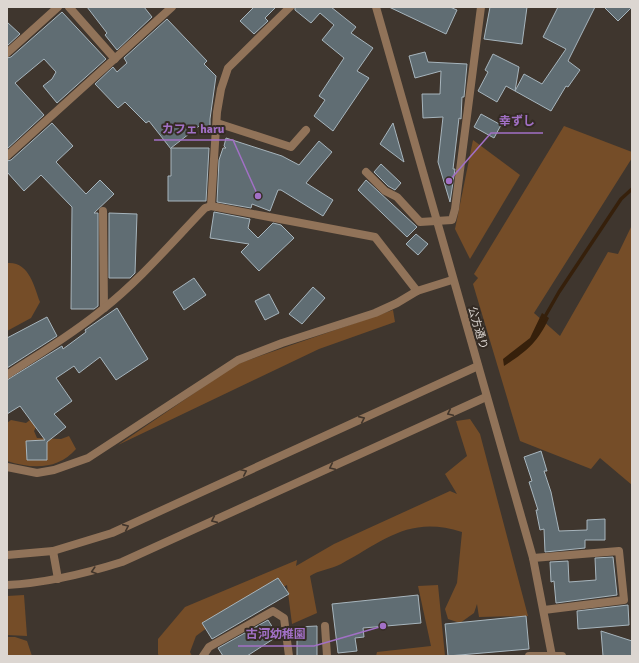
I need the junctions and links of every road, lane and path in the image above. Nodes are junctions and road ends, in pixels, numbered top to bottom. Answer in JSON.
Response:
{"nodes":[{"id":1,"x":58,"y":7,"type":"edge"},
{"id":2,"x":69,"y":7,"type":"edge"},
{"id":3,"x":172,"y":7,"type":"edge"},
{"id":4,"x":290,"y":7,"type":"edge"},
{"id":5,"x":376,"y":7,"type":"edge"},
{"id":6,"x":481,"y":7,"type":"edge"},
{"id":7,"x":7,"y":53,"type":"edge"},
{"id":8,"x":115,"y":59,"type":"junction"},
{"id":9,"x":217,"y":123,"type":"junction"},
{"id":10,"x":306,"y":130,"type":"dead end"},
{"id":11,"x":7,"y":156,"type":"edge"},
{"id":12,"x":366,"y":172,"type":"dead end"},
{"id":13,"x":211,"y":206,"type":"junction"},
{"id":14,"x":103,"y":211,"type":"dead end"},
{"id":15,"x":438,"y":222,"type":"junction"},
{"id":16,"x":452,"y":280,"type":"junction"},
{"id":17,"x":417,"y":291,"type":"junction"},
{"id":18,"x":104,"y":308,"type":"junction"},
{"id":19,"x":478,"y":366,"type":"junction"},
{"id":20,"x":7,"y":375,"type":"edge"},
{"id":21,"x":486,"y":396,"type":"junction"},
{"id":22,"x":7,"y":466,"type":"edge"},
{"id":23,"x":53,"y":551,"type":"junction"},
{"id":24,"x":7,"y":555,"type":"edge"},
{"id":25,"x":533,"y":558,"type":"junction"},
{"id":26,"x":58,"y":580,"type":"junction"},
{"id":27,"x":7,"y":585,"type":"edge"},
{"id":28,"x":544,"y":610,"type":"junction"},
{"id":29,"x":325,"y":626,"type":"dead end"},
{"id":30,"x":552,"y":655,"type":"edge"},
{"id":31,"x":203,"y":656,"type":"edge"},
{"id":32,"x":288,"y":656,"type":"edge"},
{"id":33,"x":327,"y":656,"type":"edge"},
{"id":34,"x":530,"y":656,"type":"edge"},
{"id":35,"x":562,"y":656,"type":"edge"}],
"edges":[{"from":1,"to":7,"type":"street"},
{"from":2,"to":8,"type":"street"},
{"from":3,"to":8,"type":"street"},
{"from":4,"to":9,"type":"street"},
{"from":5,"to":15,"type":"street","name":"公方通り"},
{"from":6,"to":15,"type":"street"},
{"from":8,"to":11,"type":"street"},
{"from":9,"to":10,"type":"street"},
{"from":9,"to":13,"type":"street"},
{"from":12,"to":15,"type":"street"},
{"from":13,"to":17,"type":"street"},
{"from":13,"to":18,"type":"street"},
{"from":14,"to":18,"type":"street"},
{"from":15,"to":16,"type":"street","name":"公方通り"},
{"from":16,"to":17,"type":"street"},
{"from":16,"to":19,"type":"street","name":"公方通り"},
{"from":17,"to":22,"type":"street"},
{"from":18,"to":20,"type":"street"},
{"from":19,"to":21,"type":"street","name":"公方通り"},
{"from":23,"to":19,"type":"street","one_way":true},
{"from":21,"to":25,"type":"street","name":"公方通り"},
{"from":21,"to":26,"type":"street","one_way":true},
{"from":23,"to":24,"type":"street"},
{"from":23,"to":26,"type":"street"},
{"from":25,"to":28,"type":"street","name":"公方通り"},
{"from":25,"to":28,"type":"street"},
{"from":26,"to":27,"type":"street"},
{"from":28,"to":30,"type":"street","name":"公方通り"},
{"from":29,"to":33,"type":"street"},
{"from":30,"to":34,"type":"street"},
{"from":30,"to":35,"type":"street"},
{"from":31,"to":32,"type":"street"}]}
